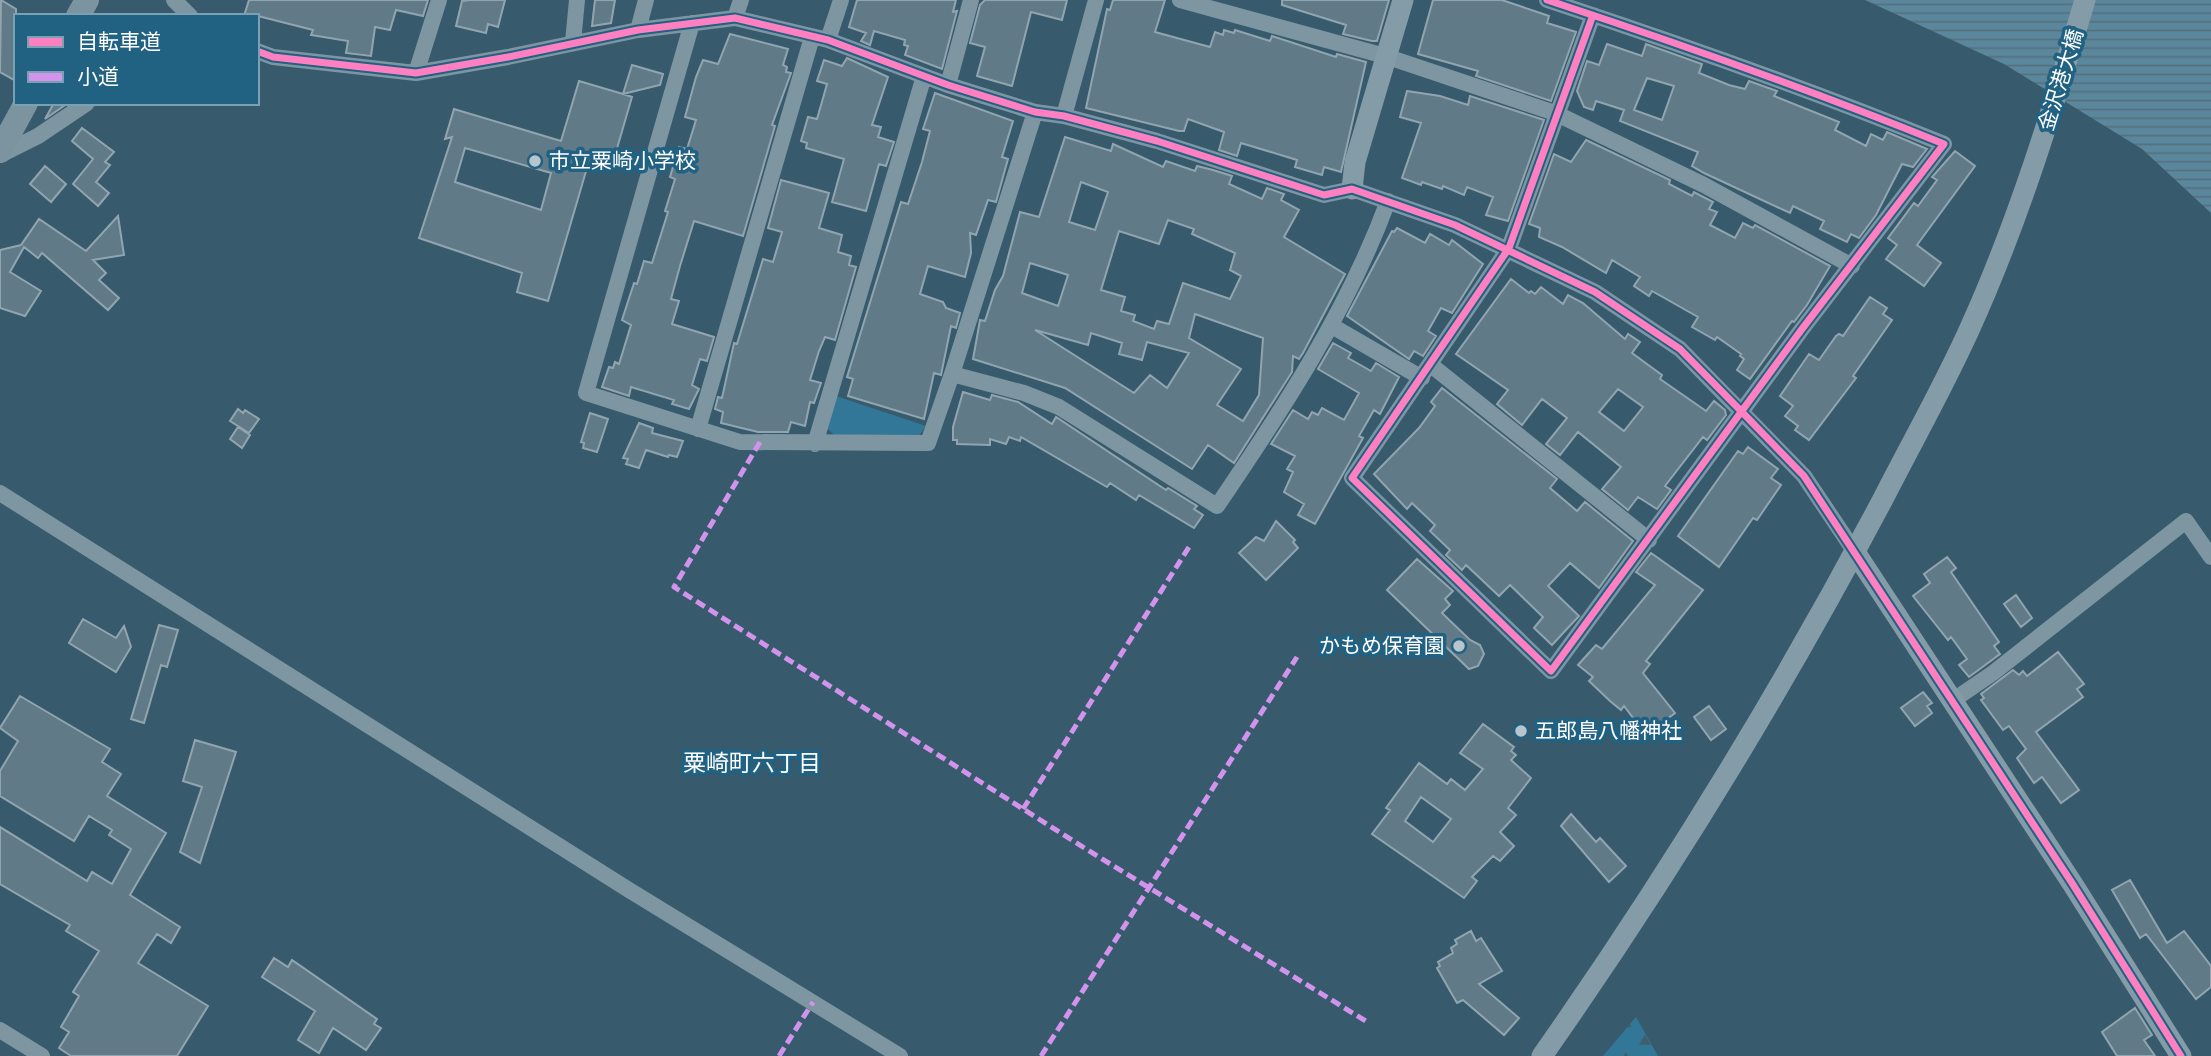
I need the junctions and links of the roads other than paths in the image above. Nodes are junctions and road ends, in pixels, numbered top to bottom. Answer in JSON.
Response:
{"nodes":[{"id":1,"x":439,"y":0,"type":"edge"},
{"id":2,"x":577,"y":0,"type":"edge"},
{"id":3,"x":646,"y":0,"type":"edge"},
{"id":4,"x":741,"y":0,"type":"edge"},
{"id":5,"x":841,"y":0,"type":"edge"},
{"id":6,"x":971,"y":0,"type":"edge"},
{"id":7,"x":1096,"y":0,"type":"edge"},
{"id":8,"x":1180,"y":0,"type":"edge"},
{"id":9,"x":1403,"y":0,"type":"edge"},
{"id":10,"x":1547,"y":0,"type":"edge"},
{"id":11,"x":2085,"y":0,"type":"edge"},
{"id":12,"x":1593,"y":15,"type":"junction"},
{"id":13,"x":736,"y":18,"type":"junction"},
{"id":14,"x":692,"y":23,"type":"junction"},
{"id":15,"x":638,"y":30,"type":"junction"},
{"id":16,"x":820,"y":38,"type":"junction"},
{"id":17,"x":573,"y":42,"type":"junction"},
{"id":18,"x":259,"y":52,"type":"edge"},
{"id":19,"x":1385,"y":56,"type":"junction"},
{"id":20,"x":416,"y":73,"type":"junction"},
{"id":21,"x":924,"y":76,"type":"junction"},
{"id":22,"x":948,"y":85,"type":"junction"},
{"id":23,"x":25,"y":105,"type":"edge"},
{"id":24,"x":84,"y":105,"type":"edge"},
{"id":25,"x":1035,"y":112,"type":"junction"},
{"id":26,"x":1555,"y":113,"type":"junction"},
{"id":27,"x":1064,"y":116,"type":"junction"},
{"id":28,"x":0,"y":153,"type":"edge"},
{"id":29,"x":1352,"y":189,"type":"junction"},
{"id":30,"x":1388,"y":201,"type":"junction"},
{"id":31,"x":1509,"y":248,"type":"junction"},
{"id":32,"x":1852,"y":265,"type":"junction"},
{"id":33,"x":1332,"y":326,"type":"junction"},
{"id":34,"x":1427,"y":371,"type":"junction"},
{"id":35,"x":953,"y":374,"type":"junction"},
{"id":36,"x":1742,"y":412,"type":"junction"},
{"id":37,"x":698,"y":429,"type":"junction"},
{"id":38,"x":815,"y":444,"type":"junction"},
{"id":39,"x":0,"y":493,"type":"edge"},
{"id":40,"x":1649,"y":540,"type":"junction"},
{"id":41,"x":1855,"y":552,"type":"junction"},
{"id":42,"x":2211,"y":557,"type":"edge"},
{"id":43,"x":1952,"y":701,"type":"junction"},
{"id":44,"x":0,"y":1030,"type":"edge"},
{"id":45,"x":42,"y":1056,"type":"edge"},
{"id":46,"x":900,"y":1056,"type":"edge"},
{"id":47,"x":1542,"y":1056,"type":"edge"},
{"id":48,"x":2181,"y":1056,"type":"edge"}],
"edges":[{"from":1,"to":20,"type":"street"},
{"from":2,"to":17,"type":"street"},
{"from":3,"to":15,"type":"street"},
{"from":4,"to":13,"type":"street"},
{"from":5,"to":16,"type":"street"},
{"from":6,"to":22,"type":"street"},
{"from":7,"to":27,"type":"street"},
{"from":8,"to":19,"type":"street"},
{"from":9,"to":19,"type":"street"},
{"from":10,"to":12,"type":"street"},
{"from":11,"to":41,"type":"street","name":"金沢港大橋"},
{"from":12,"to":26,"type":"street"},
{"from":12,"to":32,"type":"street"},
{"from":13,"to":14,"type":"street"},
{"from":13,"to":16,"type":"street"},
{"from":14,"to":15,"type":"street"},
{"from":14,"to":37,"type":"street"},
{"from":15,"to":17,"type":"street"},
{"from":16,"to":21,"type":"street"},
{"from":16,"to":37,"type":"street"},
{"from":17,"to":20,"type":"street"},
{"from":18,"to":20,"type":"street"},
{"from":19,"to":26,"type":"street"},
{"from":19,"to":29,"type":"street"},
{"from":21,"to":22,"type":"street"},
{"from":21,"to":38,"type":"street"},
{"from":22,"to":25,"type":"street"},
{"from":23,"to":28,"type":"main road"},
{"from":24,"to":28,"type":"street"},
{"from":25,"to":27,"type":"street"},
{"from":25,"to":35,"type":"street"},
{"from":26,"to":31,"type":"street"},
{"from":26,"to":32,"type":"street"},
{"from":27,"to":29,"type":"street"},
{"from":29,"to":30,"type":"street"},
{"from":30,"to":31,"type":"street"},
{"from":30,"to":33,"type":"street"},
{"from":31,"to":34,"type":"street"},
{"from":31,"to":36,"type":"street"},
{"from":32,"to":36,"type":"street"},
{"from":33,"to":34,"type":"street"},
{"from":33,"to":35,"type":"street"},
{"from":34,"to":40,"type":"street"},
{"from":34,"to":40,"type":"street"},
{"from":35,"to":38,"type":"street"},
{"from":36,"to":40,"type":"street"},
{"from":36,"to":41,"type":"street"},
{"from":37,"to":38,"type":"street"},
{"from":39,"to":46,"type":"street"},
{"from":41,"to":43,"type":"street"},
{"from":41,"to":47,"type":"street","name":"金沢港大橋"},
{"from":42,"to":43,"type":"street"},
{"from":43,"to":48,"type":"street"},
{"from":44,"to":45,"type":"street"}]}
